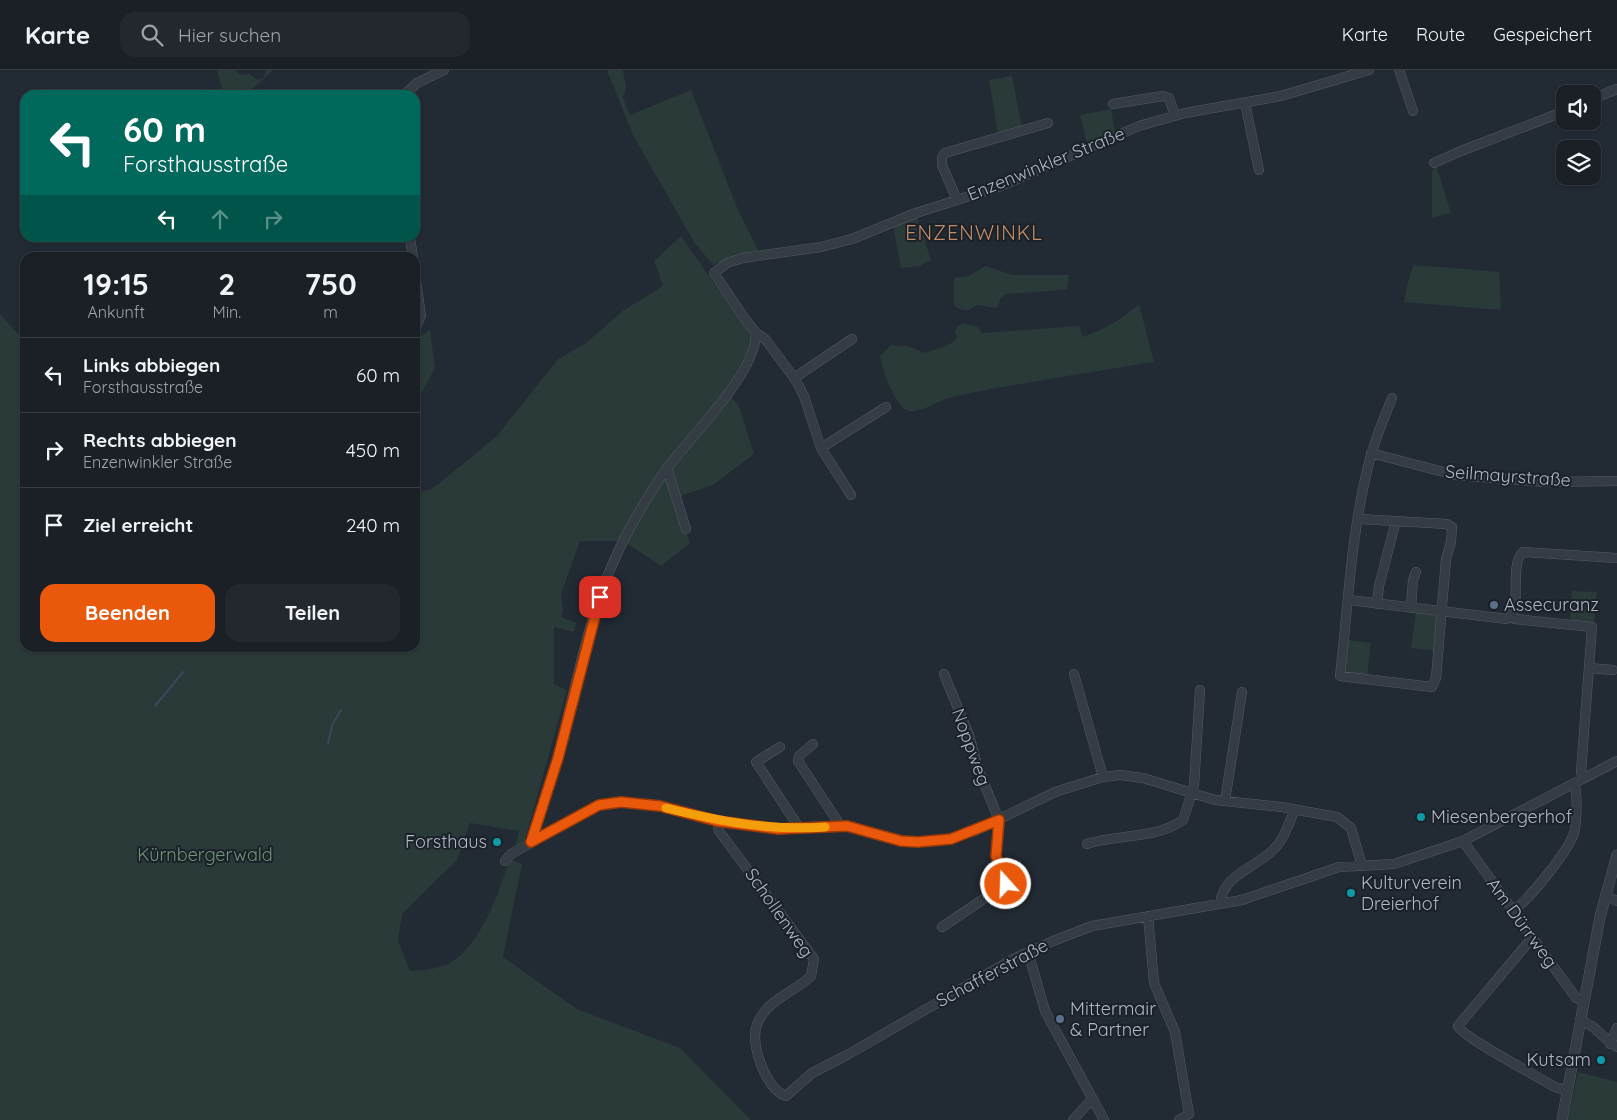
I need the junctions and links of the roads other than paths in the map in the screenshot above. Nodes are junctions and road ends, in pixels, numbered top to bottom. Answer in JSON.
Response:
{"nodes":[{"id":1,"x":444,"y":70,"type":"edge"},
{"id":2,"x":1369,"y":70,"type":"edge"},
{"id":3,"x":1399,"y":70,"type":"edge"},
{"id":4,"x":1617,"y":89,"type":"edge"},
{"id":5,"x":409,"y":90,"type":"edge"},
{"id":6,"x":1601,"y":95,"type":"edge"},
{"id":7,"x":1245,"y":103,"type":"junction"},
{"id":8,"x":1113,"y":104,"type":"dead end"},
{"id":9,"x":1413,"y":111,"type":"dead end"},
{"id":10,"x":1556,"y":114,"type":"edge"},
{"id":11,"x":1176,"y":116,"type":"junction"},
{"id":12,"x":1048,"y":123,"type":"dead end"},
{"id":13,"x":1434,"y":163,"type":"dead end"},
{"id":14,"x":1259,"y":170,"type":"dead end"},
{"id":15,"x":957,"y":200,"type":"junction"},
{"id":16,"x":756,"y":333,"type":"junction"},
{"id":17,"x":852,"y":339,"type":"dead end"},
{"id":18,"x":794,"y":378,"type":"junction"},
{"id":19,"x":1392,"y":398,"type":"dead end"},
{"id":20,"x":886,"y":407,"type":"dead end"},
{"id":21,"x":821,"y":448,"type":"junction"},
{"id":22,"x":1371,"y":453,"type":"junction"},
{"id":23,"x":667,"y":468,"type":"junction"},
{"id":24,"x":1617,"y":481,"type":"edge"},
{"id":25,"x":851,"y":495,"type":"dead end"},
{"id":26,"x":1359,"y":519,"type":"junction"},
{"id":27,"x":1396,"y":521,"type":"junction"},
{"id":28,"x":686,"y":529,"type":"dead end"},
{"id":29,"x":1617,"y":558,"type":"edge"},
{"id":30,"x":1416,"y":572,"type":"dead end"},
{"id":31,"x":1349,"y":600,"type":"junction"},
{"id":32,"x":1377,"y":604,"type":"junction"},
{"id":33,"x":1411,"y":608,"type":"junction"},
{"id":34,"x":1442,"y":612,"type":"junction"},
{"id":35,"x":1511,"y":616,"type":"junction"},
{"id":36,"x":1589,"y":668,"type":"junction"},
{"id":37,"x":1613,"y":670,"type":"dead end"},
{"id":38,"x":944,"y":674,"type":"dead end"},
{"id":39,"x":1074,"y":674,"type":"dead end"},
{"id":40,"x":1200,"y":690,"type":"dead end"},
{"id":41,"x":1242,"y":692,"type":"dead end"},
{"id":42,"x":813,"y":744,"type":"dead end"},
{"id":43,"x":780,"y":747,"type":"dead end"},
{"id":44,"x":1617,"y":761,"type":"edge"},
{"id":45,"x":1103,"y":777,"type":"junction"},
{"id":46,"x":1578,"y":781,"type":"junction"},
{"id":47,"x":1192,"y":794,"type":"junction"},
{"id":48,"x":1225,"y":801,"type":"junction"},
{"id":49,"x":1295,"y":809,"type":"junction"},
{"id":50,"x":999,"y":820,"type":"junction"},
{"id":51,"x":717,"y":821,"type":"junction"},
{"id":52,"x":840,"y":826,"type":"junction"},
{"id":53,"x":800,"y":829,"type":"junction"},
{"id":54,"x":1462,"y":841,"type":"junction"},
{"id":55,"x":531,"y":842,"type":"junction"},
{"id":56,"x":1087,"y":844,"type":"dead end"},
{"id":57,"x":1617,"y":855,"type":"edge"},
{"id":58,"x":504,"y":861,"type":"dead end"},
{"id":59,"x":1362,"y":866,"type":"junction"},
{"id":60,"x":1605,"y":896,"type":"junction"},
{"id":61,"x":1617,"y":901,"type":"edge"},
{"id":62,"x":1220,"y":904,"type":"junction"},
{"id":63,"x":1513,"y":911,"type":"junction"},
{"id":64,"x":1148,"y":916,"type":"junction"},
{"id":65,"x":942,"y":927,"type":"dead end"},
{"id":66,"x":1532,"y":938,"type":"junction"},
{"id":67,"x":1028,"y":952,"type":"junction"},
{"id":68,"x":1584,"y":1002,"type":"junction"},
{"id":69,"x":1580,"y":1021,"type":"junction"},
{"id":70,"x":1617,"y":1028,"type":"edge"},
{"id":71,"x":1613,"y":1045,"type":"edge"},
{"id":72,"x":1568,"y":1091,"type":"junction"},
{"id":73,"x":786,"y":1096,"type":"joint"},
{"id":74,"x":1091,"y":1100,"type":"junction"},
{"id":75,"x":1074,"y":1120,"type":"edge"},
{"id":76,"x":1104,"y":1120,"type":"edge"},
{"id":77,"x":1179,"y":1120,"type":"edge"},
{"id":78,"x":1562,"y":1120,"type":"edge"}],
"edges":[{"from":1,"to":5,"type":"street"},
{"from":2,"to":7,"type":"street","name":"Enzenwinkler Straße"},
{"from":3,"to":9,"type":"street"},
{"from":4,"to":6,"type":"street"},
{"from":7,"to":11,"type":"street","name":"Enzenwinkler Straße"},
{"from":7,"to":14,"type":"street"},
{"from":8,"to":11,"type":"street","name":"Enzenwinkler Straße"},
{"from":10,"to":13,"type":"street"},
{"from":11,"to":15,"type":"street","name":"Enzenwinkler Straße"},
{"from":12,"to":15,"type":"street"},
{"from":15,"to":16,"type":"street","name":"Enzenwinkler Straße"},
{"from":16,"to":18,"type":"street"},
{"from":16,"to":23,"type":"street"},
{"from":17,"to":18,"type":"street"},
{"from":18,"to":21,"type":"street"},
{"from":19,"to":22,"type":"street"},
{"from":20,"to":21,"type":"street"},
{"from":21,"to":25,"type":"street"},
{"from":22,"to":24,"type":"street","name":"Seilmayrstraße"},
{"from":22,"to":26,"type":"street"},
{"from":23,"to":28,"type":"street"},
{"from":23,"to":55,"type":"street"},
{"from":26,"to":27,"type":"street"},
{"from":26,"to":31,"type":"street"},
{"from":27,"to":32,"type":"street"},
{"from":27,"to":34,"type":"street"},
{"from":29,"to":35,"type":"street"},
{"from":30,"to":33,"type":"street"},
{"from":31,"to":32,"type":"street"},
{"from":31,"to":34,"type":"street"},
{"from":32,"to":33,"type":"street"},
{"from":33,"to":34,"type":"street"},
{"from":34,"to":35,"type":"street"},
{"from":35,"to":36,"type":"street"},
{"from":36,"to":37,"type":"street"},
{"from":36,"to":46,"type":"street"},
{"from":38,"to":50,"type":"street","name":"Noppweg"},
{"from":39,"to":45,"type":"street"},
{"from":40,"to":47,"type":"street"},
{"from":41,"to":48,"type":"street"},
{"from":42,"to":52,"type":"street"},
{"from":43,"to":53,"type":"street"},
{"from":44,"to":46,"type":"street","name":"Schafferstraße"},
{"from":45,"to":47,"type":"street"},
{"from":45,"to":50,"type":"street"},
{"from":46,"to":54,"type":"street","name":"Schafferstraße"},
{"from":46,"to":63,"type":"street"},
{"from":47,"to":48,"type":"street"},
{"from":47,"to":56,"type":"street"},
{"from":48,"to":49,"type":"street"},
{"from":49,"to":59,"type":"street"},
{"from":49,"to":62,"type":"street"},
{"from":50,"to":52,"type":"street"},
{"from":50,"to":65,"type":"street"},
{"from":51,"to":53,"type":"street"},
{"from":51,"to":55,"type":"street"},
{"from":51,"to":73,"type":"street","name":"Schollenweg"},
{"from":52,"to":53,"type":"street"},
{"from":54,"to":59,"type":"street","name":"Schafferstraße"},
{"from":54,"to":63,"type":"street","name":"Am Dürrweg"},
{"from":55,"to":58,"type":"street"},
{"from":57,"to":60,"type":"street"},
{"from":59,"to":62,"type":"street","name":"Schafferstraße"},
{"from":60,"to":61,"type":"street"},
{"from":60,"to":68,"type":"street"},
{"from":62,"to":64,"type":"street","name":"Schafferstraße"},
{"from":63,"to":66,"type":"street","name":"Am Dürrweg"},
{"from":64,"to":67,"type":"street","name":"Schafferstraße"},
{"from":64,"to":77,"type":"street"},
{"from":66,"to":68,"type":"street","name":"Am Dürrweg"},
{"from":66,"to":72,"type":"street"},
{"from":67,"to":73,"type":"street","name":"Schafferstraße"},
{"from":67,"to":74,"type":"street"},
{"from":68,"to":69,"type":"street"},
{"from":69,"to":71,"type":"street"},
{"from":69,"to":72,"type":"street"},
{"from":70,"to":71,"type":"street"},
{"from":72,"to":78,"type":"street"},
{"from":74,"to":75,"type":"street"},
{"from":74,"to":76,"type":"street"}]}
